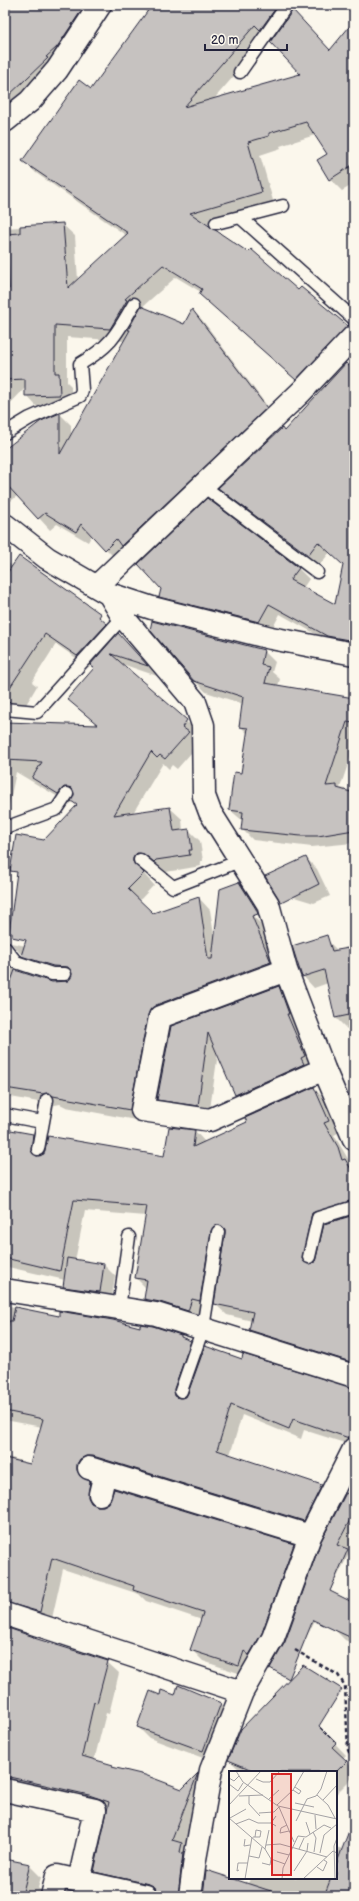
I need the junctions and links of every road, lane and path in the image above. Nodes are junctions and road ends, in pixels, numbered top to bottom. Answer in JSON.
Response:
{"nodes":[{"id":1,"x":100,"y":5,"type":"edge"},
{"id":2,"x":287,"y":5,"type":"edge"},
{"id":3,"x":240,"y":72,"type":"dead end"},
{"id":4,"x":5,"y":121,"type":"edge"},
{"id":5,"x":284,"y":206,"type":"dead end"},
{"id":6,"x":240,"y":217,"type":"junction"},
{"id":7,"x":216,"y":223,"type":"dead end"},
{"id":8,"x":134,"y":304,"type":"dead end"},
{"id":9,"x":354,"y":319,"type":"edge"},
{"id":10,"x":354,"y":336,"type":"edge"},
{"id":11,"x":5,"y":433,"type":"edge"},
{"id":12,"x":202,"y":485,"type":"junction"},
{"id":13,"x":5,"y":525,"type":"edge"},
{"id":14,"x":317,"y":572,"type":"dead end"},
{"id":15,"x":103,"y":590,"type":"junction"},
{"id":16,"x":123,"y":617,"type":"junction"},
{"id":17,"x":354,"y":654,"type":"edge"},
{"id":18,"x":5,"y":709,"type":"edge"},
{"id":19,"x":67,"y":794,"type":"dead end"},
{"id":20,"x":5,"y":828,"type":"edge"},
{"id":21,"x":140,"y":860,"type":"dead end"},
{"id":22,"x":242,"y":860,"type":"junction"},
{"id":23,"x":5,"y":948,"type":"edge"},
{"id":24,"x":286,"y":970,"type":"junction"},
{"id":25,"x":65,"y":974,"type":"dead end"},
{"id":26,"x":324,"y":1069,"type":"junction"},
{"id":27,"x":46,"y":1100,"type":"dead end"},
{"id":28,"x":5,"y":1115,"type":"edge"},
{"id":29,"x":42,"y":1122,"type":"junction"},
{"id":30,"x":354,"y":1139,"type":"edge"},
{"id":31,"x":38,"y":1149,"type":"dead end"},
{"id":32,"x":354,"y":1207,"type":"edge"},
{"id":33,"x":218,"y":1232,"type":"dead end"},
{"id":34,"x":129,"y":1237,"type":"dead end"},
{"id":35,"x":309,"y":1258,"type":"dead end"},
{"id":36,"x":5,"y":1290,"type":"edge"},
{"id":37,"x":119,"y":1308,"type":"junction"},
{"id":38,"x":203,"y":1328,"type":"junction"},
{"id":39,"x":354,"y":1376,"type":"edge"},
{"id":40,"x":181,"y":1391,"type":"dead end"},
{"id":41,"x":354,"y":1449,"type":"edge"},
{"id":42,"x":100,"y":1494,"type":"dead end"},
{"id":43,"x":310,"y":1536,"type":"junction"},
{"id":44,"x":5,"y":1614,"type":"edge"},
{"id":45,"x":274,"y":1638,"type":"junction"},
{"id":46,"x":242,"y":1692,"type":"junction"},
{"id":47,"x":354,"y":1762,"type":"edge"},
{"id":48,"x":5,"y":1790,"type":"edge"},
{"id":49,"x":79,"y":1881,"type":"junction"},
{"id":50,"x":52,"y":1896,"type":"edge"},
{"id":51,"x":146,"y":1896,"type":"edge"},
{"id":52,"x":190,"y":1896,"type":"edge"}],
"edges":[{"from":1,"to":4,"type":"street"},
{"from":2,"to":3,"type":"lane"},
{"from":5,"to":6,"type":"lane"},
{"from":6,"to":7,"type":"lane"},
{"from":6,"to":9,"type":"lane"},
{"from":8,"to":11,"type":"lane"},
{"from":10,"to":12,"type":"street"},
{"from":12,"to":14,"type":"lane"},
{"from":12,"to":15,"type":"street"},
{"from":13,"to":15,"type":"street"},
{"from":15,"to":16,"type":"street"},
{"from":15,"to":17,"type":"street"},
{"from":16,"to":18,"type":"lane"},
{"from":16,"to":22,"type":"street"},
{"from":19,"to":20,"type":"lane"},
{"from":21,"to":22,"type":"lane"},
{"from":22,"to":24,"type":"street"},
{"from":23,"to":25,"type":"lane"},
{"from":24,"to":26,"type":"street"},
{"from":24,"to":26,"type":"street"},
{"from":26,"to":30,"type":"street"},
{"from":27,"to":29,"type":"lane"},
{"from":28,"to":29,"type":"lane"},
{"from":29,"to":31,"type":"lane"},
{"from":32,"to":35,"type":"lane"},
{"from":33,"to":38,"type":"lane"},
{"from":34,"to":37,"type":"lane"},
{"from":36,"to":37,"type":"street"},
{"from":37,"to":38,"type":"street"},
{"from":38,"to":39,"type":"street"},
{"from":38,"to":40,"type":"lane"},
{"from":41,"to":43,"type":"street"},
{"from":42,"to":43,"type":"street"},
{"from":43,"to":45,"type":"street"},
{"from":44,"to":46,"type":"street"},
{"from":45,"to":46,"type":"street"},
{"from":45,"to":47,"type":"path"},
{"from":46,"to":52,"type":"street"},
{"from":48,"to":49,"type":"street"},
{"from":49,"to":50,"type":"street"},
{"from":49,"to":51,"type":"street"}]}
